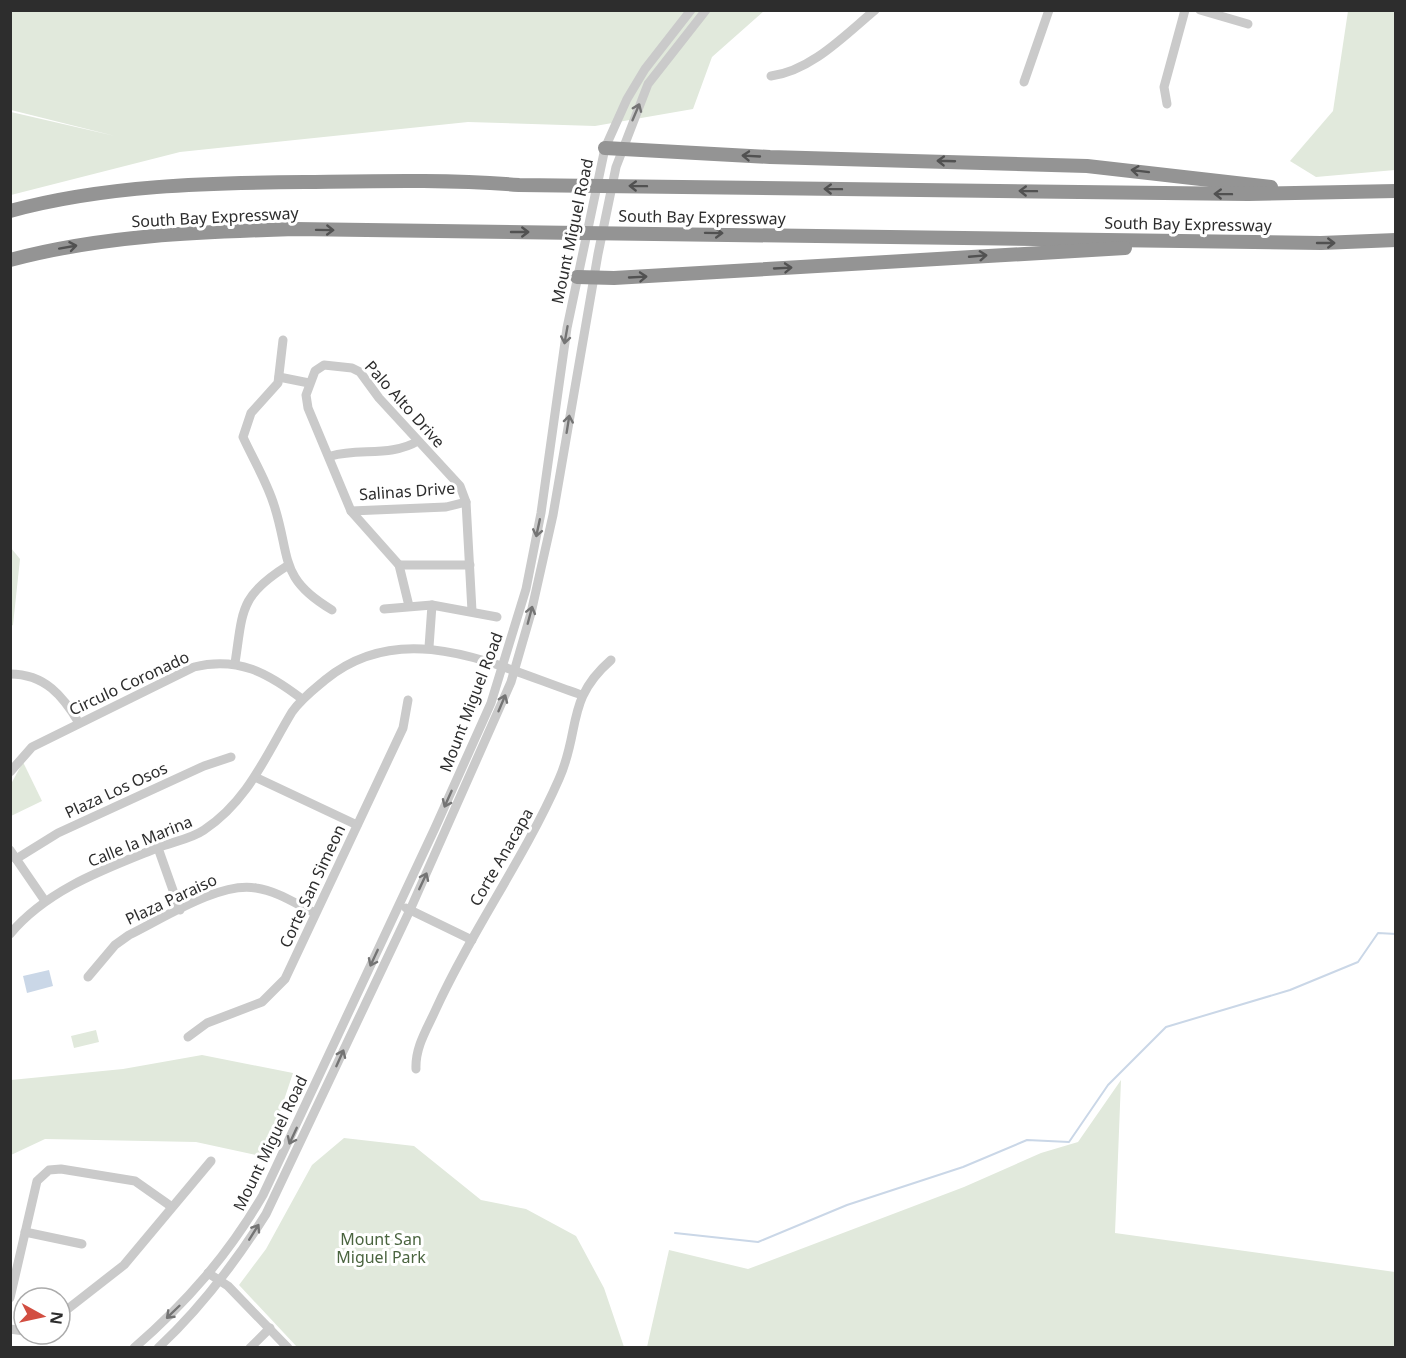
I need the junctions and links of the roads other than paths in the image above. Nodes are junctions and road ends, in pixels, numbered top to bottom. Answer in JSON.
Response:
{"nodes":[{"id":1,"x":691,"y":10,"type":"edge"},
{"id":2,"x":706,"y":10,"type":"edge"},
{"id":3,"x":875,"y":10,"type":"edge"},
{"id":4,"x":1049,"y":10,"type":"edge"},
{"id":5,"x":1185,"y":10,"type":"edge"},
{"id":6,"x":1200,"y":10,"type":"edge"},
{"id":7,"x":1248,"y":24,"type":"dead end"},
{"id":8,"x":771,"y":76,"type":"dead end"},
{"id":9,"x":1024,"y":82,"type":"dead end"},
{"id":10,"x":1167,"y":104,"type":"dead end"},
{"id":11,"x":605,"y":148,"type":"junction"},
{"id":12,"x":622,"y":149,"type":"junction"},
{"id":13,"x":1395,"y":191,"type":"edge"},
{"id":14,"x":1323,"y":193,"type":"junction"},
{"id":15,"x":10,"y":211,"type":"edge"},
{"id":16,"x":1395,"y":240,"type":"edge"},
{"id":17,"x":1268,"y":241,"type":"junction"},
{"id":18,"x":10,"y":260,"type":"edge"},
{"id":19,"x":578,"y":271,"type":"junction"},
{"id":20,"x":595,"y":273,"type":"junction"},
{"id":21,"x":283,"y":340,"type":"dead end"},
{"id":22,"x":279,"y":377,"type":"junction"},
{"id":23,"x":309,"y":383,"type":"junction"},
{"id":24,"x":418,"y":441,"type":"junction"},
{"id":25,"x":331,"y":456,"type":"junction"},
{"id":26,"x":466,"y":502,"type":"junction"},
{"id":27,"x":351,"y":511,"type":"junction"},
{"id":28,"x":399,"y":565,"type":"junction"},
{"id":29,"x":470,"y":565,"type":"junction"},
{"id":30,"x":287,"y":566,"type":"junction"},
{"id":31,"x":432,"y":605,"type":"junction"},
{"id":32,"x":409,"y":606,"type":"junction"},
{"id":33,"x":384,"y":609,"type":"dead end"},
{"id":34,"x":332,"y":610,"type":"dead end"},
{"id":35,"x":472,"y":611,"type":"junction"},
{"id":36,"x":497,"y":617,"type":"dead end"},
{"id":37,"x":429,"y":647,"type":"junction"},
{"id":38,"x":611,"y":660,"type":"dead end"},
{"id":39,"x":235,"y":663,"type":"junction"},
{"id":40,"x":502,"y":667,"type":"junction"},
{"id":41,"x":514,"y":671,"type":"junction"},
{"id":42,"x":10,"y":674,"type":"edge"},
{"id":43,"x":582,"y":695,"type":"junction"},
{"id":44,"x":302,"y":699,"type":"junction"},
{"id":45,"x":408,"y":700,"type":"dead end"},
{"id":46,"x":79,"y":723,"type":"junction"},
{"id":47,"x":231,"y":757,"type":"dead end"},
{"id":48,"x":10,"y":772,"type":"edge"},
{"id":49,"x":255,"y":777,"type":"junction"},
{"id":50,"x":357,"y":825,"type":"junction"},
{"id":51,"x":158,"y":848,"type":"junction"},
{"id":52,"x":13,"y":854,"type":"edge"},
{"id":53,"x":45,"y":901,"type":"junction"},
{"id":54,"x":399,"y":905,"type":"junction"},
{"id":55,"x":180,"y":910,"type":"junction"},
{"id":56,"x":410,"y":910,"type":"junction"},
{"id":57,"x":315,"y":913,"type":"junction"},
{"id":58,"x":10,"y":934,"type":"edge"},
{"id":59,"x":471,"y":940,"type":"junction"},
{"id":60,"x":88,"y":977,"type":"dead end"},
{"id":61,"x":188,"y":1037,"type":"dead end"},
{"id":62,"x":416,"y":1069,"type":"dead end"},
{"id":63,"x":211,"y":1161,"type":"dead end"},
{"id":64,"x":172,"y":1207,"type":"junction"},
{"id":65,"x":25,"y":1232,"type":"junction"},
{"id":66,"x":82,"y":1244,"type":"dead end"},
{"id":67,"x":208,"y":1273,"type":"junction"},
{"id":68,"x":220,"y":1280,"type":"junction"},
{"id":69,"x":11,"y":1295,"type":"edge"},
{"id":70,"x":72,"y":1306,"type":"edge"},
{"id":71,"x":270,"y":1328,"type":"junction"},
{"id":72,"x":134,"y":1347,"type":"edge"},
{"id":73,"x":158,"y":1347,"type":"edge"},
{"id":74,"x":250,"y":1347,"type":"edge"},
{"id":75,"x":288,"y":1347,"type":"edge"}],
"edges":[{"from":1,"to":11,"type":"street","name":"Mount Miguel Road"},
{"from":12,"to":2,"type":"street","name":"Mount Miguel Road","one_way":true},
{"from":3,"to":8,"type":"street"},
{"from":4,"to":9,"type":"street"},
{"from":5,"to":10,"type":"street"},
{"from":6,"to":7,"type":"street"},
{"from":11,"to":12,"type":"highway"},
{"from":11,"to":19,"type":"street","name":"Mount Miguel Road"},
{"from":14,"to":12,"type":"highway","one_way":true},
{"from":12,"to":20,"type":"street","name":"Mount Miguel Road"},
{"from":13,"to":14,"type":"highway","name":"South Bay Expressway"},
{"from":14,"to":15,"type":"highway","name":"South Bay Expressway","one_way":true},
{"from":17,"to":16,"type":"highway","name":"South Bay Expressway","one_way":true},
{"from":18,"to":17,"type":"highway","name":"South Bay Expressway","one_way":true},
{"from":20,"to":17,"type":"highway","one_way":true},
{"from":19,"to":20,"type":"highway"},
{"from":19,"to":40,"type":"street","name":"Mount Miguel Road","one_way":true},
{"from":41,"to":20,"type":"street","name":"Mount Miguel Road","one_way":true},
{"from":21,"to":22,"type":"street"},
{"from":22,"to":23,"type":"street"},
{"from":22,"to":30,"type":"street"},
{"from":23,"to":24,"type":"street","name":"Palo Alto Drive"},
{"from":23,"to":25,"type":"street"},
{"from":24,"to":25,"type":"street"},
{"from":24,"to":26,"type":"street","name":"Palo Alto Drive"},
{"from":25,"to":27,"type":"street"},
{"from":26,"to":27,"type":"street","name":"Salinas Drive"},
{"from":26,"to":29,"type":"street","name":"Palo Alto Drive"},
{"from":27,"to":28,"type":"street"},
{"from":28,"to":29,"type":"street"},
{"from":28,"to":32,"type":"street"},
{"from":29,"to":35,"type":"street","name":"Palo Alto Drive"},
{"from":30,"to":34,"type":"street"},
{"from":30,"to":39,"type":"street"},
{"from":31,"to":32,"type":"street"},
{"from":31,"to":35,"type":"street"},
{"from":31,"to":37,"type":"street"},
{"from":32,"to":33,"type":"street"},
{"from":35,"to":36,"type":"street"},
{"from":37,"to":40,"type":"street","name":"Calle la Marina"},
{"from":37,"to":44,"type":"street","name":"Calle la Marina"},
{"from":38,"to":43,"type":"street","name":"Corte Anacapa"},
{"from":39,"to":44,"type":"street","name":"Circulo Coronado"},
{"from":39,"to":46,"type":"street","name":"Circulo Coronado"},
{"from":40,"to":41,"type":"street","name":"Calle la Marina"},
{"from":40,"to":54,"type":"street","name":"Mount Miguel Road","one_way":true},
{"from":41,"to":43,"type":"street","name":"Calle la Marina"},
{"from":56,"to":41,"type":"street","name":"Mount Miguel Road","one_way":true},
{"from":42,"to":46,"type":"street"},
{"from":43,"to":59,"type":"street","name":"Corte Anacapa"},
{"from":44,"to":49,"type":"street","name":"Calle la Marina"},
{"from":45,"to":50,"type":"street","name":"Corte San Simeon"},
{"from":46,"to":48,"type":"street","name":"Circulo Coronado"},
{"from":47,"to":52,"type":"street","name":"Plaza Los Osos"},
{"from":49,"to":50,"type":"street"},
{"from":49,"to":51,"type":"street","name":"Calle la Marina"},
{"from":50,"to":57,"type":"street","name":"Corte San Simeon"},
{"from":51,"to":53,"type":"street","name":"Calle la Marina"},
{"from":51,"to":55,"type":"street"},
{"from":52,"to":53,"type":"street"},
{"from":53,"to":58,"type":"street","name":"Calle la Marina"},
{"from":54,"to":56,"type":"street"},
{"from":54,"to":67,"type":"street","name":"Mount Miguel Road","one_way":true},
{"from":55,"to":57,"type":"street","name":"Plaza Paraiso"},
{"from":55,"to":60,"type":"street","name":"Plaza Paraiso"},
{"from":56,"to":59,"type":"street"},
{"from":68,"to":56,"type":"street","name":"Mount Miguel Road","one_way":true},
{"from":57,"to":61,"type":"street","name":"Corte San Simeon"},
{"from":59,"to":62,"type":"street","name":"Corte Anacapa"},
{"from":63,"to":64,"type":"street"},
{"from":64,"to":65,"type":"street"},
{"from":64,"to":70,"type":"street"},
{"from":65,"to":66,"type":"street"},
{"from":65,"to":69,"type":"street"},
{"from":67,"to":68,"type":"street"},
{"from":67,"to":72,"type":"street","name":"Mount Miguel Road","one_way":true},
{"from":68,"to":71,"type":"street"},
{"from":68,"to":73,"type":"street","name":"Mount Miguel Road"},
{"from":71,"to":74,"type":"street"},
{"from":71,"to":75,"type":"street"}]}
